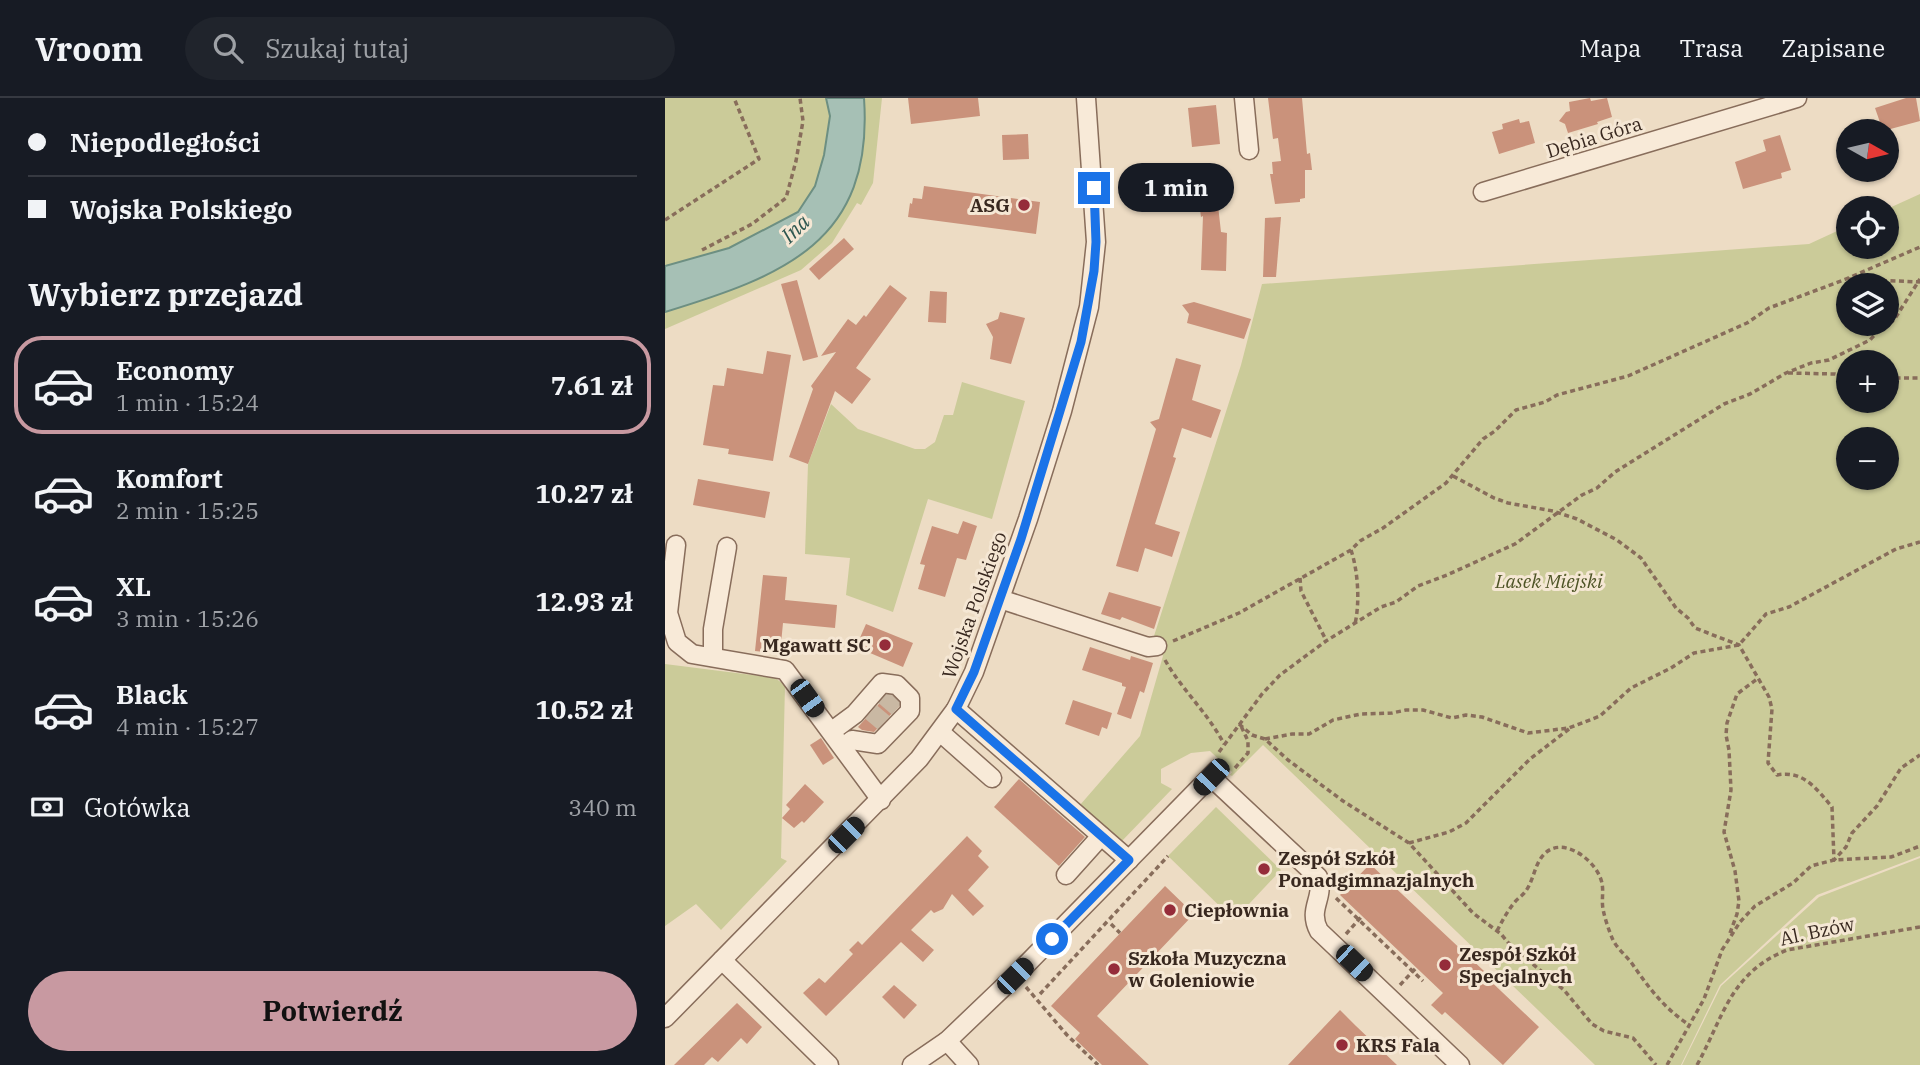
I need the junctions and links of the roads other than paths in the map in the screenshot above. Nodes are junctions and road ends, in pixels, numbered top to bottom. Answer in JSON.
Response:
{"nodes":[{"id":1,"x":1086,"y":98,"type":"edge"},
{"id":2,"x":1244,"y":98,"type":"edge"},
{"id":3,"x":1797,"y":98,"type":"edge"},
{"id":4,"x":1249,"y":150,"type":"dead end"},
{"id":5,"x":1483,"y":192,"type":"dead end"},
{"id":6,"x":676,"y":545,"type":"dead end"},
{"id":7,"x":727,"y":547,"type":"dead end"},
{"id":8,"x":1000,"y":598,"type":"junction"},
{"id":9,"x":1157,"y":646,"type":"road end"},
{"id":10,"x":713,"y":657,"type":"junction"},
{"id":11,"x":956,"y":709,"type":"junction"},
{"id":12,"x":874,"y":722,"type":"junction"},
{"id":13,"x":832,"y":731,"type":"junction"},
{"id":14,"x":940,"y":732,"type":"junction"},
{"id":15,"x":843,"y":747,"type":"junction"},
{"id":16,"x":992,"y":778,"type":"dead end"},
{"id":17,"x":881,"y":800,"type":"junction"},
{"id":18,"x":1101,"y":836,"type":"junction"},
{"id":19,"x":1129,"y":860,"type":"junction"},
{"id":20,"x":1066,"y":875,"type":"dead end"},
{"id":21,"x":722,"y":960,"type":"junction"},
{"id":22,"x":665,"y":1018,"type":"edge"},
{"id":23,"x":947,"y":1041,"type":"junction"},
{"id":24,"x":829,"y":1065,"type":"edge"},
{"id":25,"x":912,"y":1065,"type":"edge"},
{"id":26,"x":969,"y":1065,"type":"edge"},
{"id":27,"x":1460,"y":1065,"type":"edge"}],
"edges":[{"from":1,"to":8,"type":"street","name":"Wojska Polskiego"},
{"from":2,"to":4,"type":"street"},
{"from":3,"to":5,"type":"street","name":"Dębia Góra"},
{"from":6,"to":10,"type":"street"},
{"from":7,"to":10,"type":"street"},
{"from":8,"to":9,"type":"street"},
{"from":8,"to":11,"type":"street","name":"Wojska Polskiego"},
{"from":10,"to":13,"type":"street"},
{"from":11,"to":14,"type":"street","name":"Wojska Polskiego"},
{"from":11,"to":18,"type":"street"},
{"from":12,"to":12,"type":"street"},
{"from":12,"to":13,"type":"street"},
{"from":12,"to":15,"type":"street"},
{"from":13,"to":15,"type":"street"},
{"from":14,"to":16,"type":"street"},
{"from":14,"to":17,"type":"street","name":"Wojska Polskiego"},
{"from":15,"to":17,"type":"street"},
{"from":17,"to":21,"type":"street","name":"Wojska Polskiego"},
{"from":18,"to":19,"type":"street"},
{"from":18,"to":20,"type":"street"},
{"from":19,"to":23,"type":"street"},
{"from":19,"to":27,"type":"street"},
{"from":21,"to":22,"type":"street","name":"Wojska Polskiego"},
{"from":21,"to":24,"type":"street"},
{"from":23,"to":25,"type":"street"},
{"from":23,"to":26,"type":"street"}]}
